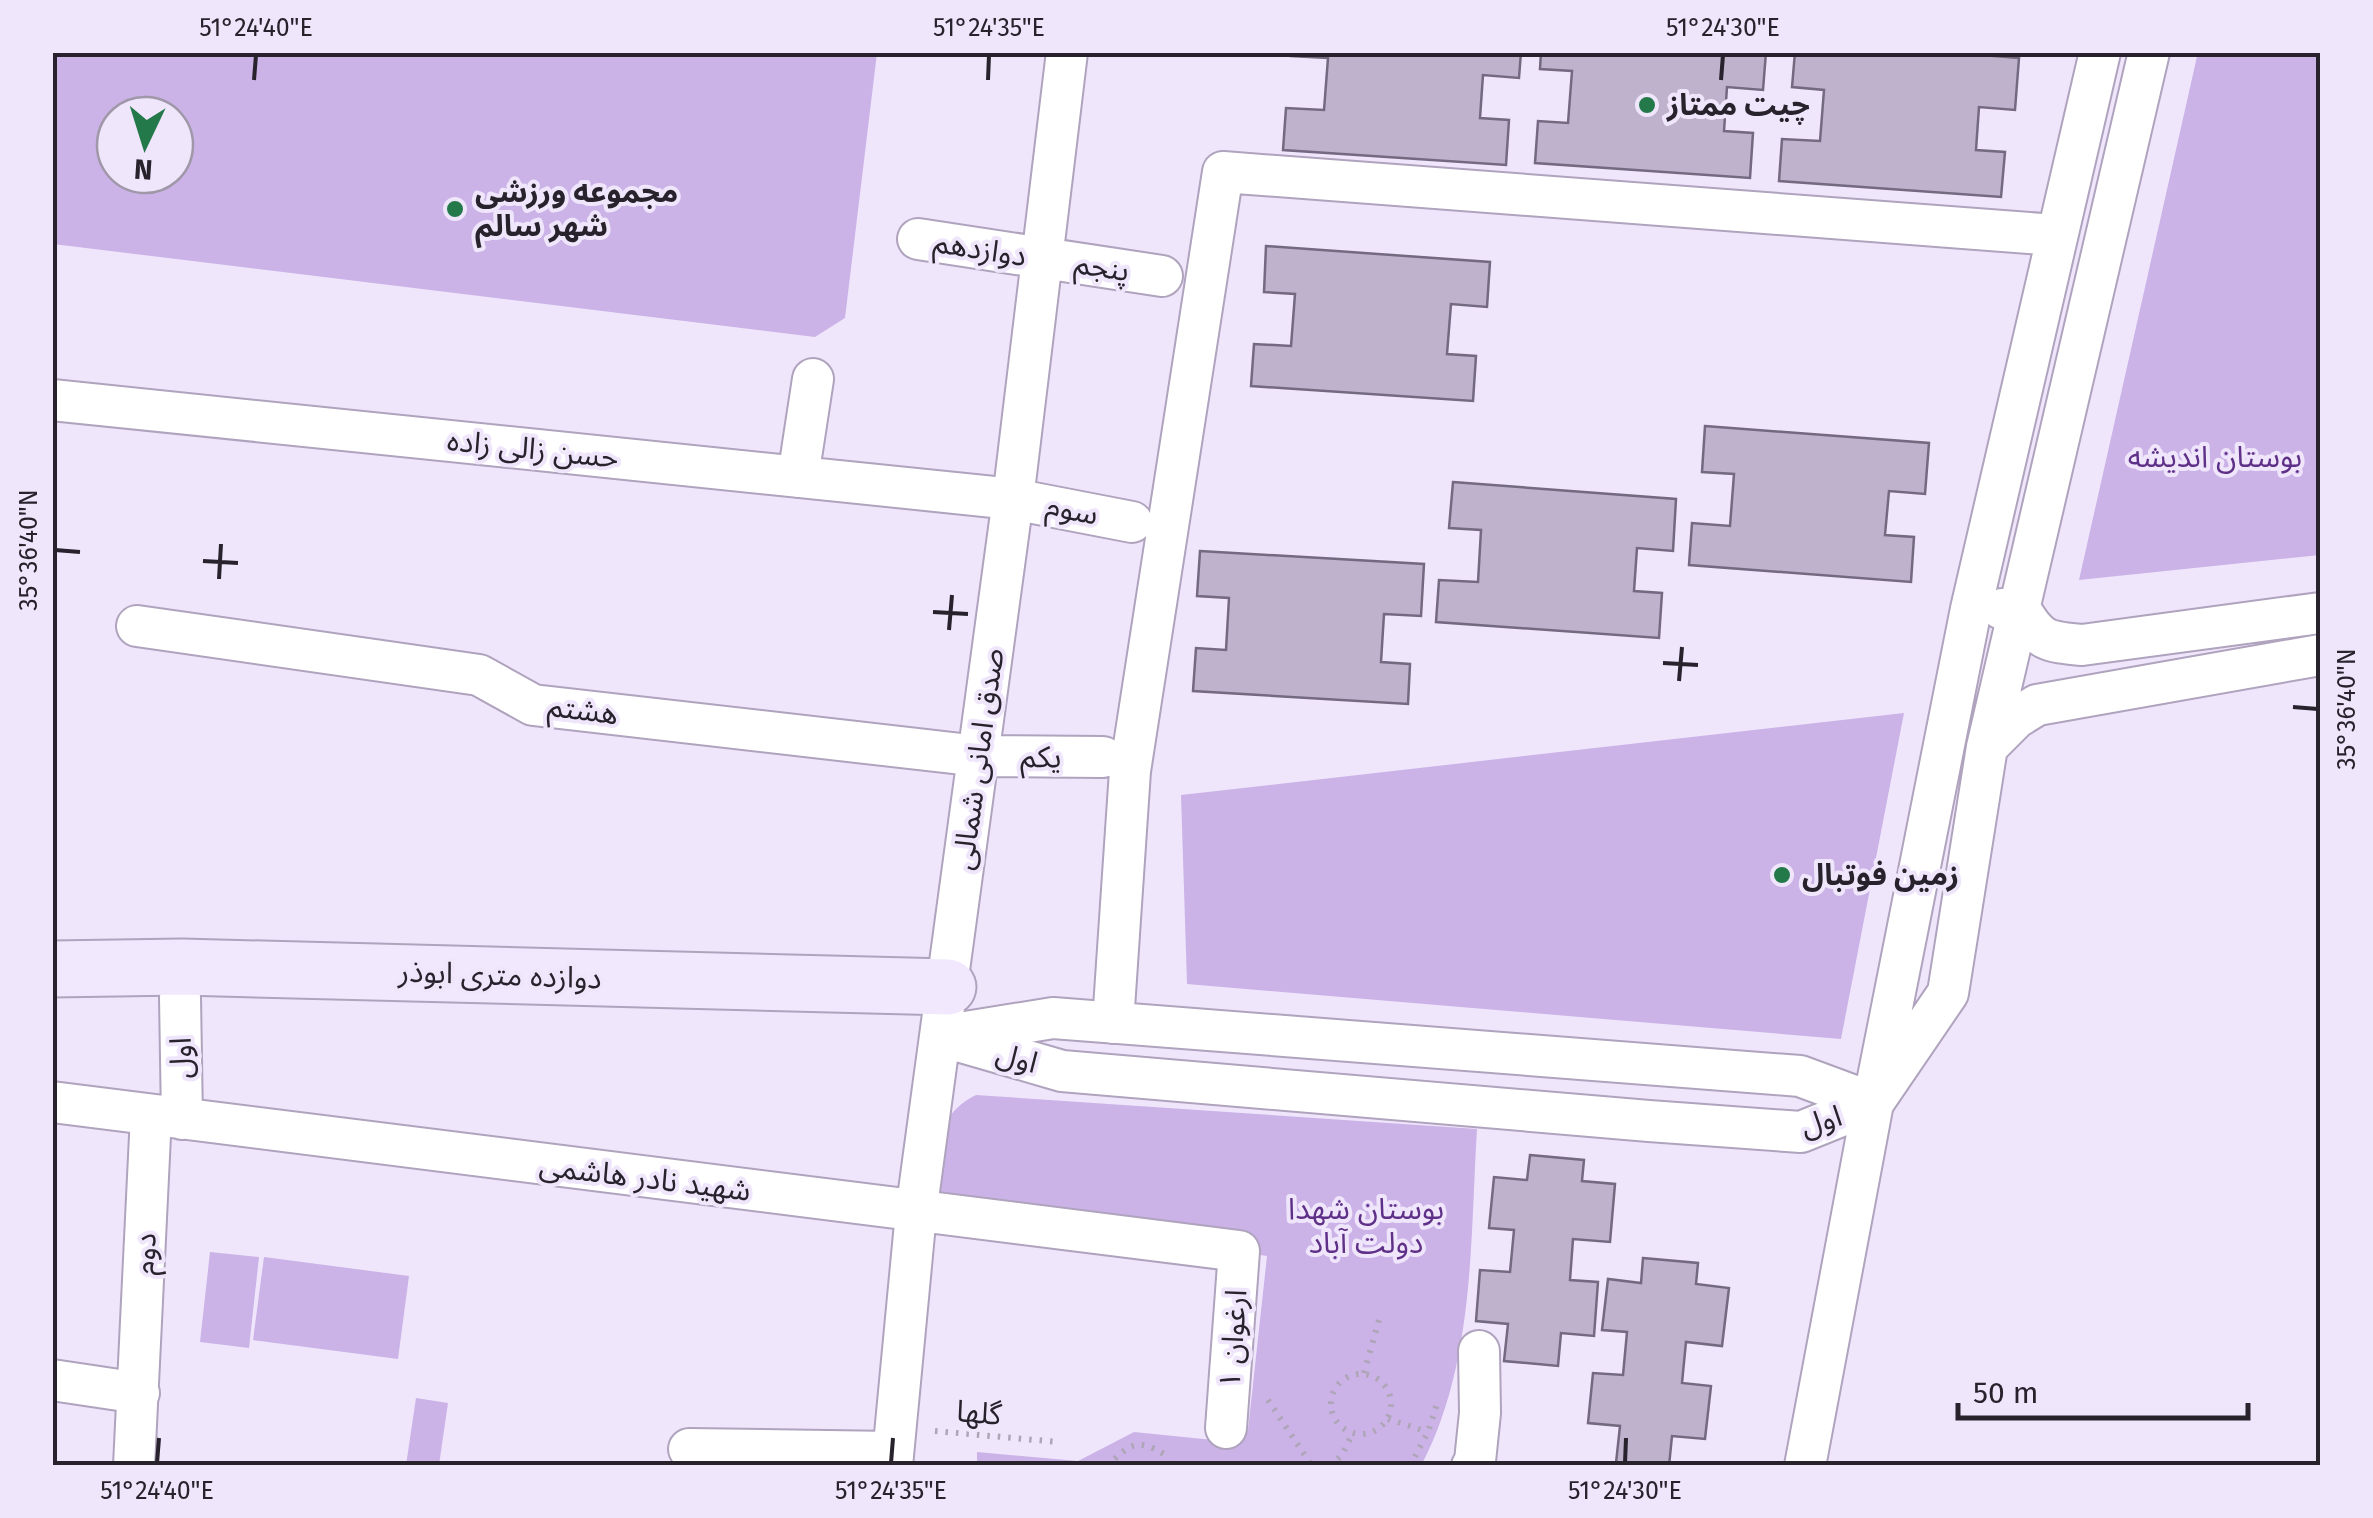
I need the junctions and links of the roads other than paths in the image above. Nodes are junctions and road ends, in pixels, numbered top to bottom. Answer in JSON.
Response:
{"nodes":[{"id":1,"x":1067,"y":52,"type":"edge"},
{"id":2,"x":2100,"y":52,"type":"edge"},
{"id":3,"x":2149,"y":52,"type":"edge"},
{"id":4,"x":2056,"y":235,"type":"junction"},
{"id":5,"x":918,"y":239,"type":"dead end"},
{"id":6,"x":1042,"y":258,"type":"junction"},
{"id":7,"x":1162,"y":276,"type":"dead end"},
{"id":8,"x":812,"y":379,"type":"dead end"},
{"id":9,"x":52,"y":400,"type":"edge"},
{"id":10,"x":798,"y":477,"type":"junction"},
{"id":11,"x":1013,"y":499,"type":"junction"},
{"id":12,"x":1132,"y":522,"type":"dead end"},
{"id":13,"x":1972,"y":608,"type":"junction"},
{"id":14,"x":2021,"y":610,"type":"junction"},
{"id":15,"x":2320,"y":613,"type":"edge"},
{"id":16,"x":137,"y":626,"type":"dead end"},
{"id":17,"x":2320,"y":655,"type":"edge"},
{"id":18,"x":1987,"y":747,"type":"junction"},
{"id":19,"x":978,"y":756,"type":"junction"},
{"id":20,"x":1103,"y":758,"type":"dead end"},
{"id":21,"x":52,"y":969,"type":"edge"},
{"id":22,"x":180,"y":997,"type":"dead end"},
{"id":23,"x":944,"y":1012,"type":"junction"},
{"id":24,"x":1113,"y":1023,"type":"junction"},
{"id":25,"x":52,"y":1102,"type":"edge"},
{"id":26,"x":1873,"y":1103,"type":"junction"},
{"id":27,"x":166,"y":1117,"type":"junction"},
{"id":28,"x":916,"y":1213,"type":"junction"},
{"id":29,"x":1239,"y":1251,"type":"joint"},
{"id":30,"x":1479,"y":1351,"type":"dead end"},
{"id":31,"x":52,"y":1380,"type":"edge"},
{"id":32,"x":139,"y":1393,"type":"junction"},
{"id":33,"x":1226,"y":1428,"type":"dead end"},
{"id":34,"x":689,"y":1448,"type":"dead end"},
{"id":35,"x":894,"y":1448,"type":"edge"},
{"id":36,"x":134,"y":1466,"type":"edge"},
{"id":37,"x":1472,"y":1466,"type":"edge"},
{"id":38,"x":1805,"y":1466,"type":"edge"}],
"edges":[{"from":1,"to":6,"type":"street","name":"صدق امانی شمالی"},
{"from":2,"to":4,"type":"street"},
{"from":3,"to":14,"type":"street"},
{"from":4,"to":13,"type":"street"},
{"from":4,"to":24,"type":"street"},
{"from":5,"to":6,"type":"street","name":"دوازدهم"},
{"from":6,"to":7,"type":"street","name":"پنجم"},
{"from":6,"to":11,"type":"street","name":"صدق امانی شمالی"},
{"from":8,"to":10,"type":"street"},
{"from":9,"to":10,"type":"street","name":"حسن زالی زاده"},
{"from":10,"to":11,"type":"street","name":"حسن زالی زاده"},
{"from":11,"to":12,"type":"street","name":"سوم"},
{"from":11,"to":19,"type":"street","name":"صدق امانی شمالی"},
{"from":13,"to":14,"type":"street"},
{"from":13,"to":26,"type":"street"},
{"from":14,"to":15,"type":"street"},
{"from":14,"to":18,"type":"street"},
{"from":16,"to":19,"type":"street","name":"هشتم"},
{"from":17,"to":18,"type":"street"},
{"from":18,"to":26,"type":"street"},
{"from":19,"to":20,"type":"street","name":"یکم"},
{"from":19,"to":23,"type":"street","name":"صدق امانی شمالی"},
{"from":21,"to":23,"type":"street","name":"دوازده متری ابوذر"},
{"from":22,"to":27,"type":"street","name":"اول"},
{"from":23,"to":24,"type":"street","name":"اول"},
{"from":23,"to":26,"type":"street","name":"اول"},
{"from":23,"to":28,"type":"street","name":"صدق امانی شمالی"},
{"from":24,"to":26,"type":"street","name":"اول"},
{"from":25,"to":27,"type":"street","name":"شهید نادر هاشمی"},
{"from":26,"to":38,"type":"street"},
{"from":27,"to":28,"type":"street","name":"شهید نادر هاشمی"},
{"from":27,"to":32,"type":"street","name":"دوم"},
{"from":28,"to":29,"type":"street","name":"شهید نادر هاشمی"},
{"from":28,"to":35,"type":"street","name":"صدق امانی شمالی"},
{"from":29,"to":33,"type":"street","name":"ارغوان ۱"},
{"from":30,"to":37,"type":"street"},
{"from":31,"to":32,"type":"street"},
{"from":32,"to":36,"type":"street","name":"دوم"},
{"from":34,"to":35,"type":"street"}]}
